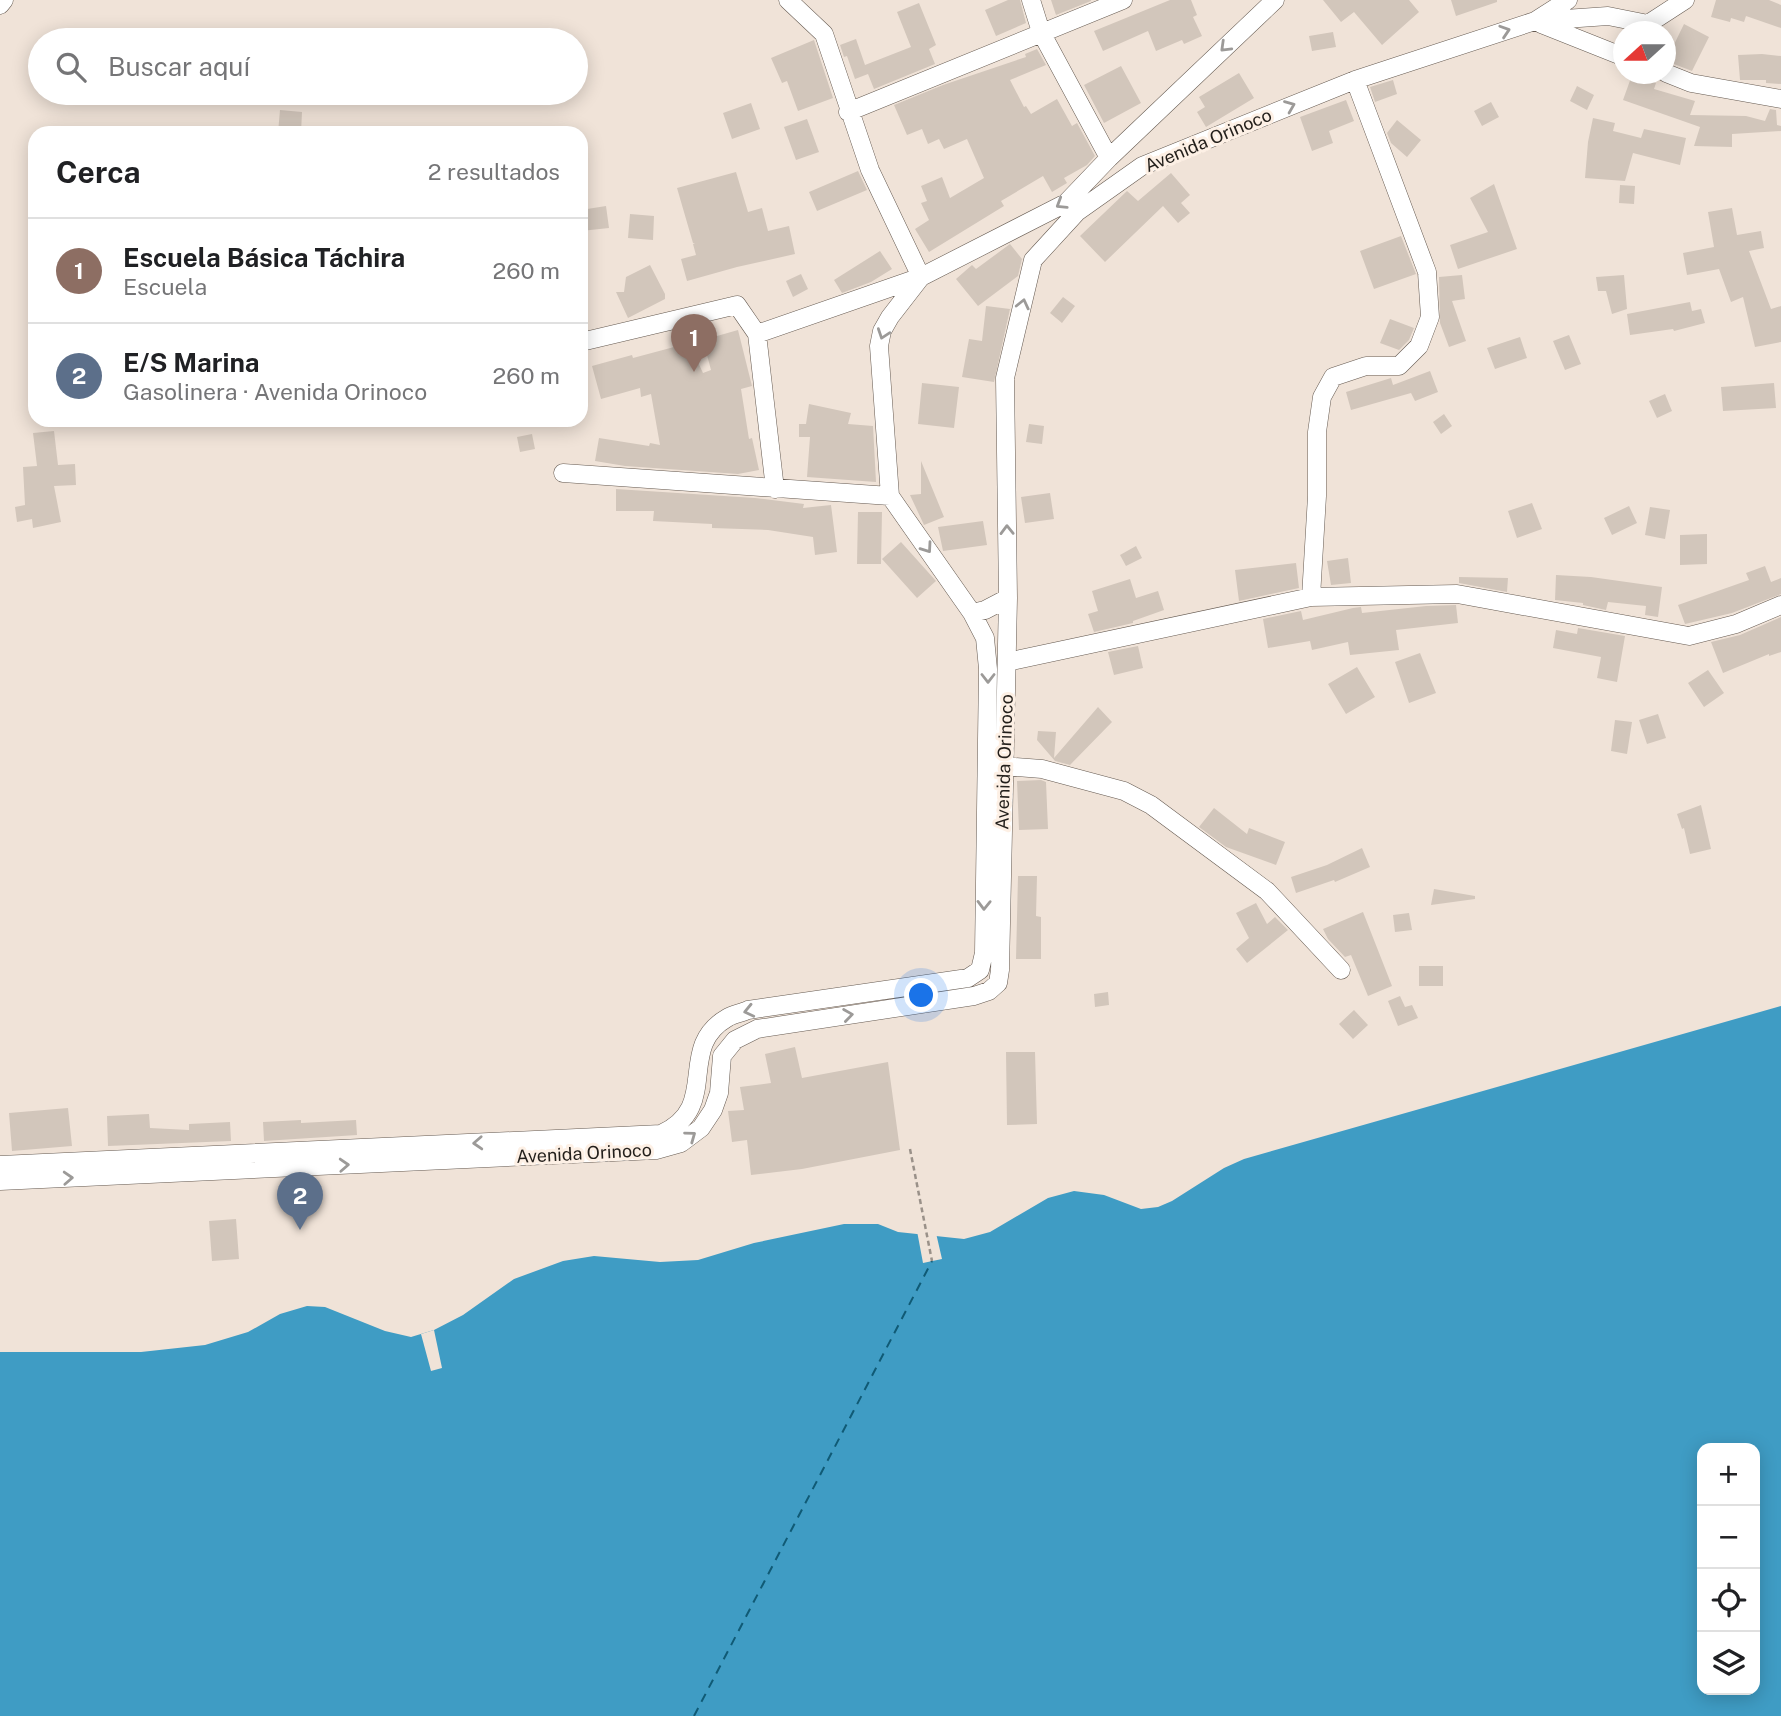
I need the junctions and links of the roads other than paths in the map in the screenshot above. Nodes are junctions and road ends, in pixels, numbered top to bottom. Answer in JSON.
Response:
{"nodes":[{"id":1,"x":4,"y":0,"type":"edge"},
{"id":2,"x":788,"y":0,"type":"edge"},
{"id":3,"x":1031,"y":0,"type":"edge"},
{"id":4,"x":1123,"y":0,"type":"edge"},
{"id":5,"x":1275,"y":0,"type":"edge"},
{"id":6,"x":1568,"y":0,"type":"edge"},
{"id":7,"x":1685,"y":0,"type":"edge"},
{"id":8,"x":0,"y":5,"type":"edge"},
{"id":9,"x":1535,"y":22,"type":"junction"},
{"id":10,"x":1041,"y":32,"type":"junction"},
{"id":11,"x":1613,"y":53,"type":"edge"},
{"id":12,"x":1676,"y":77,"type":"edge"},
{"id":13,"x":1355,"y":80,"type":"junction"},
{"id":14,"x":1781,"y":99,"type":"edge"},
{"id":15,"x":848,"y":112,"type":"junction"},
{"id":16,"x":1109,"y":158,"type":"junction"},
{"id":17,"x":920,"y":276,"type":"junction"},
{"id":18,"x":757,"y":334,"type":"junction"},
{"id":19,"x":588,"y":340,"type":"edge"},
{"id":20,"x":563,"y":473,"type":"dead end"},
{"id":21,"x":775,"y":489,"type":"junction"},
{"id":22,"x":890,"y":496,"type":"junction"},
{"id":23,"x":1311,"y":597,"type":"junction"},
{"id":24,"x":1008,"y":598,"type":"junction"},
{"id":25,"x":1781,"y":605,"type":"edge"},
{"id":26,"x":972,"y":612,"type":"junction"},
{"id":27,"x":1007,"y":662,"type":"junction"},
{"id":28,"x":1003,"y":766,"type":"junction"},
{"id":29,"x":1341,"y":970,"type":"dead end"},
{"id":30,"x":0,"y":1165,"type":"edge"},
{"id":31,"x":0,"y":1181,"type":"edge"}],
"edges":[{"from":1,"to":8,"type":"street"},
{"from":2,"to":15,"type":"street"},
{"from":3,"to":10,"type":"street"},
{"from":4,"to":10,"type":"street"},
{"from":5,"to":16,"type":"street","name":"Avenida Orinoco","one_way":true},
{"from":6,"to":9,"type":"street","name":"Avenida Orinoco"},
{"from":7,"to":9,"type":"street"},
{"from":9,"to":11,"type":"street"},
{"from":13,"to":9,"type":"street","name":"Avenida Orinoco","one_way":true},
{"from":10,"to":15,"type":"street"},
{"from":10,"to":16,"type":"street"},
{"from":12,"to":14,"type":"street"},
{"from":13,"to":23,"type":"street"},
{"from":24,"to":13,"type":"street","name":"Avenida Orinoco","one_way":true},
{"from":15,"to":17,"type":"street"},
{"from":16,"to":17,"type":"street","name":"Avenida Orinoco","one_way":true},
{"from":17,"to":18,"type":"street"},
{"from":17,"to":22,"type":"street","name":"Avenida Orinoco","one_way":true},
{"from":18,"to":19,"type":"street"},
{"from":18,"to":21,"type":"street"},
{"from":20,"to":21,"type":"street"},
{"from":21,"to":22,"type":"street"},
{"from":22,"to":26,"type":"street","name":"Avenida Orinoco","one_way":true},
{"from":23,"to":25,"type":"street"},
{"from":23,"to":27,"type":"street"},
{"from":24,"to":26,"type":"street"},
{"from":24,"to":27,"type":"street","name":"Avenida Orinoco"},
{"from":26,"to":30,"type":"street","name":"Avenida Orinoco","one_way":true},
{"from":27,"to":28,"type":"street","name":"Avenida Orinoco"},
{"from":28,"to":29,"type":"street"},
{"from":31,"to":28,"type":"street","name":"Avenida Orinoco","one_way":true}]}
